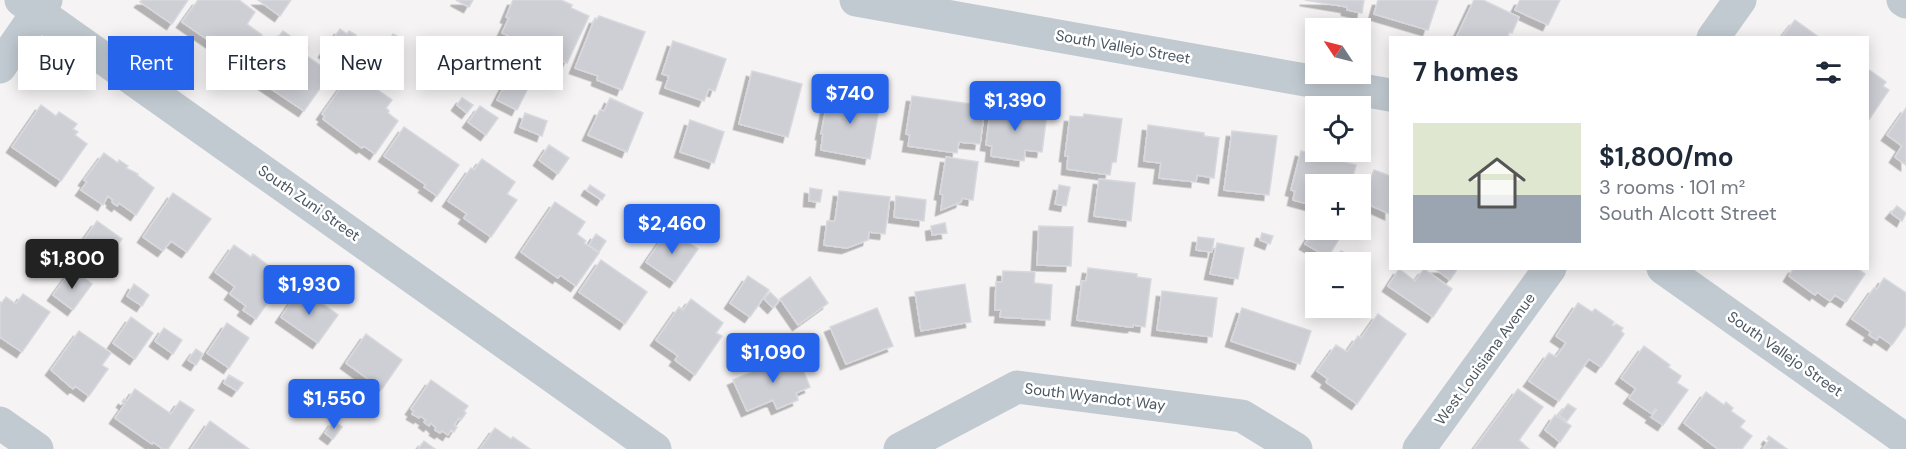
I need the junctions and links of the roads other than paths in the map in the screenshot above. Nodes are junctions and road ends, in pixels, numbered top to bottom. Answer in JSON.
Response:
{"nodes":[{"id":1,"x":856,"y":0,"type":"edge"},
{"id":2,"x":1740,"y":0,"type":"edge"},
{"id":3,"x":35,"y":4,"type":"edge"},
{"id":4,"x":1714,"y":36,"type":"edge"},
{"id":5,"x":0,"y":67,"type":"edge"},
{"id":6,"x":1389,"y":95,"type":"edge"},
{"id":7,"x":1549,"y":270,"type":"edge"},
{"id":8,"x":1666,"y":270,"type":"edge"},
{"id":9,"x":0,"y":423,"type":"edge"},
{"id":10,"x":1906,"y":441,"type":"edge"},
{"id":11,"x":37,"y":449,"type":"edge"},
{"id":12,"x":655,"y":449,"type":"edge"},
{"id":13,"x":900,"y":449,"type":"edge"},
{"id":14,"x":1296,"y":449,"type":"edge"},
{"id":15,"x":1419,"y":449,"type":"edge"}],
"edges":[{"from":1,"to":6,"type":"street","name":"South Vallejo Street"},
{"from":2,"to":4,"type":"street"},
{"from":3,"to":5,"type":"street"},
{"from":3,"to":12,"type":"street","name":"South Zuni Street"},
{"from":7,"to":15,"type":"street","name":"West Louisiana Avenue"},
{"from":8,"to":10,"type":"street","name":"South Vallejo Street"},
{"from":9,"to":11,"type":"street"},
{"from":13,"to":14,"type":"street","name":"South Wyandot Way"}]}
